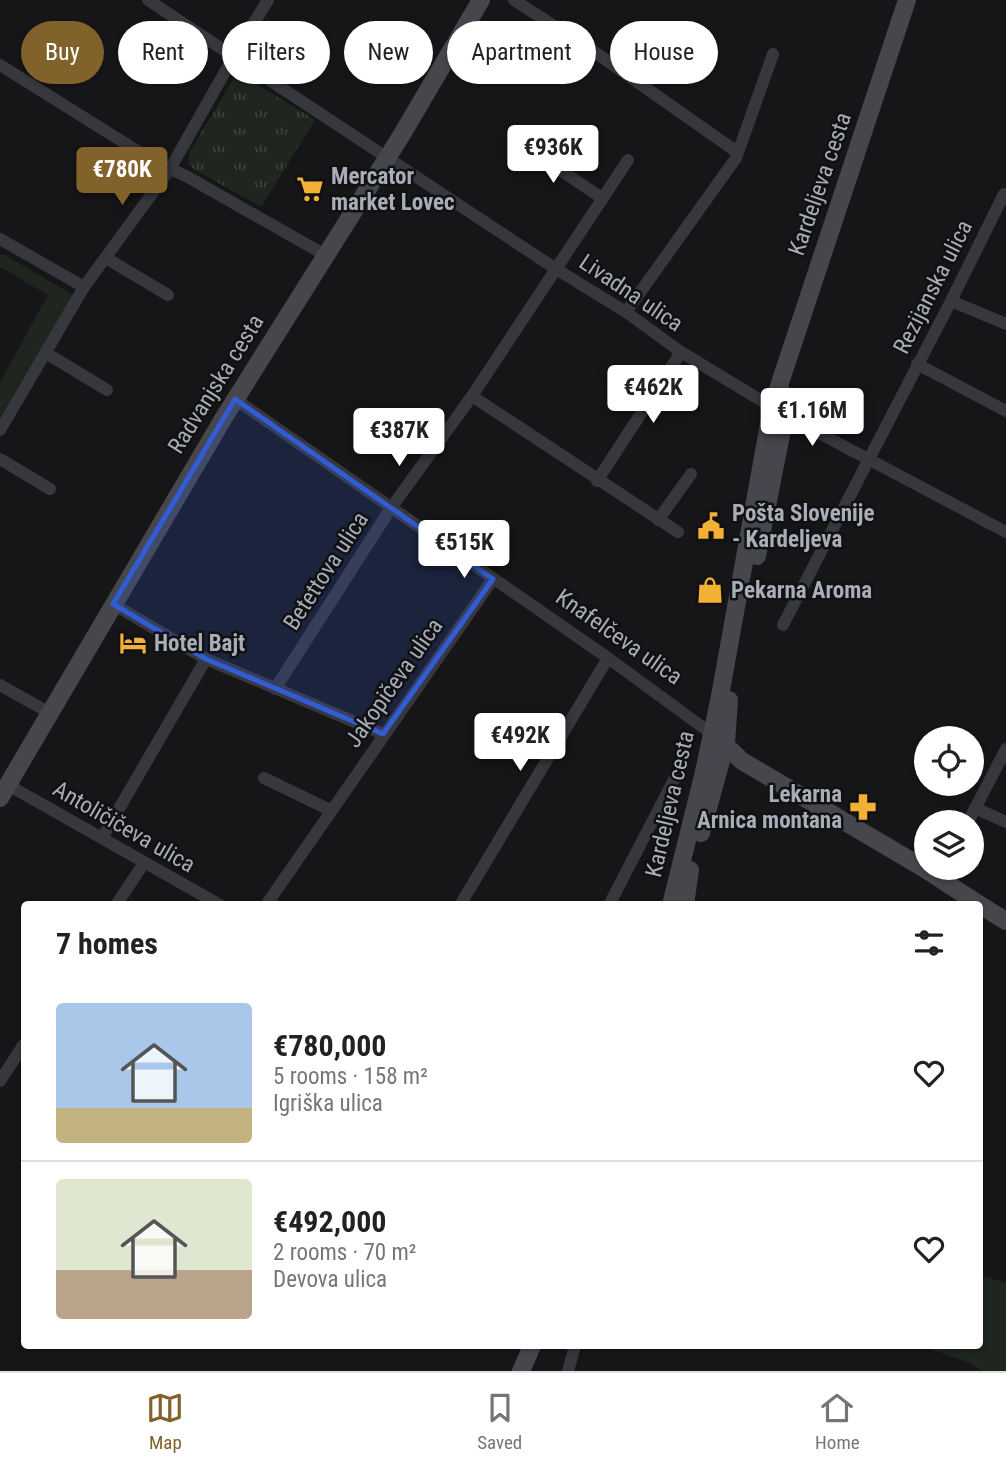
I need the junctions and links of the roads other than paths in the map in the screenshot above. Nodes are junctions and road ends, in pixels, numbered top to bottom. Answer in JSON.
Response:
{"nodes":[{"id":1,"x":148,"y":0,"type":"edge"},
{"id":2,"x":268,"y":0,"type":"edge"},
{"id":3,"x":481,"y":0,"type":"edge"},
{"id":4,"x":514,"y":0,"type":"edge"},
{"id":5,"x":906,"y":0,"type":"edge"},
{"id":6,"x":255,"y":21,"type":"edge"},
{"id":7,"x":222,"y":49,"type":"edge"},
{"id":8,"x":773,"y":54,"type":"dead end"},
{"id":9,"x":0,"y":65,"type":"edge"},
{"id":10,"x":222,"y":78,"type":"edge"},
{"id":11,"x":276,"y":84,"type":"edge"},
{"id":12,"x":523,"y":145,"type":"dead end"},
{"id":13,"x":737,"y":152,"type":"junction"},
{"id":14,"x":387,"y":156,"type":"junction"},
{"id":15,"x":628,"y":160,"type":"dead end"},
{"id":16,"x":170,"y":169,"type":"junction"},
{"id":17,"x":1006,"y":195,"type":"edge"},
{"id":18,"x":602,"y":198,"type":"junction"},
{"id":19,"x":0,"y":239,"type":"edge"},
{"id":20,"x":326,"y":255,"type":"junction"},
{"id":21,"x":106,"y":258,"type":"junction"},
{"id":22,"x":556,"y":269,"type":"junction"},
{"id":23,"x":84,"y":287,"type":"junction"},
{"id":24,"x":167,"y":295,"type":"dead end"},
{"id":25,"x":951,"y":301,"type":"junction"},
{"id":26,"x":626,"y":312,"type":"junction"},
{"id":27,"x":1006,"y":324,"type":"edge"},
{"id":28,"x":681,"y":352,"type":"junction"},
{"id":29,"x":46,"y":354,"type":"junction"},
{"id":30,"x":917,"y":364,"type":"junction"},
{"id":31,"x":107,"y":390,"type":"dead end"},
{"id":32,"x":472,"y":396,"type":"junction"},
{"id":33,"x":235,"y":399,"type":"junction"},
{"id":34,"x":779,"y":411,"type":"junction"},
{"id":35,"x":1006,"y":411,"type":"edge"},
{"id":36,"x":0,"y":430,"type":"edge"},
{"id":37,"x":868,"y":458,"type":"junction"},
{"id":38,"x":0,"y":459,"type":"edge"},
{"id":39,"x":691,"y":474,"type":"dead end"},
{"id":40,"x":597,"y":481,"type":"junction"},
{"id":41,"x":50,"y":489,"type":"dead end"},
{"id":42,"x":391,"y":509,"type":"junction"},
{"id":43,"x":658,"y":520,"type":"junction"},
{"id":44,"x":678,"y":532,"type":"dead end"},
{"id":45,"x":1006,"y":532,"type":"edge"},
{"id":46,"x":492,"y":579,"type":"junction"},
{"id":47,"x":113,"y":604,"type":"junction"},
{"id":48,"x":783,"y":625,"type":"dead end"},
{"id":49,"x":608,"y":658,"type":"junction"},
{"id":50,"x":206,"y":659,"type":"junction"},
{"id":51,"x":0,"y":685,"type":"edge"},
{"id":52,"x":275,"y":689,"type":"junction"},
{"id":53,"x":50,"y":713,"type":"junction"},
{"id":54,"x":383,"y":734,"type":"junction"},
{"id":55,"x":719,"y":738,"type":"junction"},
{"id":56,"x":1006,"y":749,"type":"edge"},
{"id":57,"x":679,"y":770,"type":"dead end"},
{"id":58,"x":264,"y":778,"type":"dead end"},
{"id":59,"x":4,"y":792,"type":"edge"},
{"id":60,"x":975,"y":808,"type":"joint"},
{"id":61,"x":330,"y":810,"type":"junction"},
{"id":62,"x":1006,"y":822,"type":"edge"},
{"id":63,"x":102,"y":838,"type":"junction"},
{"id":64,"x":914,"y":858,"type":"edge"},
{"id":65,"x":144,"y":863,"type":"junction"},
{"id":66,"x":950,"y":880,"type":"edge"},
{"id":67,"x":120,"y":901,"type":"edge"},
{"id":68,"x":213,"y":901,"type":"edge"},
{"id":69,"x":269,"y":901,"type":"edge"},
{"id":70,"x":462,"y":901,"type":"edge"},
{"id":71,"x":611,"y":901,"type":"edge"},
{"id":72,"x":683,"y":901,"type":"edge"},
{"id":73,"x":975,"y":901,"type":"edge"},
{"id":74,"x":983,"y":907,"type":"edge"},
{"id":75,"x":1006,"y":921,"type":"edge"},
{"id":76,"x":21,"y":1049,"type":"edge"},
{"id":77,"x":0,"y":1081,"type":"edge"},
{"id":78,"x":518,"y":1349,"type":"edge"},
{"id":79,"x":531,"y":1349,"type":"edge"},
{"id":80,"x":574,"y":1349,"type":"edge"},
{"id":81,"x":511,"y":1371,"type":"edge"},
{"id":82,"x":521,"y":1371,"type":"edge"},
{"id":83,"x":568,"y":1371,"type":"edge"}],
"edges":[{"from":1,"to":7,"type":"street","name":"Livadna ulica"},
{"from":2,"to":6,"type":"street"},
{"from":3,"to":14,"type":"street","name":"Radvanjska cesta"},
{"from":4,"to":13,"type":"street"},
{"from":5,"to":34,"type":"street","name":"Kardeljeva cesta"},
{"from":8,"to":13,"type":"street"},
{"from":9,"to":16,"type":"street"},
{"from":10,"to":16,"type":"street"},
{"from":11,"to":14,"type":"street","name":"Livadna ulica"},
{"from":12,"to":18,"type":"street"},
{"from":13,"to":26,"type":"street"},
{"from":14,"to":20,"type":"street","name":"Radvanjska cesta"},
{"from":14,"to":22,"type":"street","name":"Livadna ulica"},
{"from":15,"to":18,"type":"street","name":"Betettova ulica"},
{"from":16,"to":20,"type":"street"},
{"from":16,"to":21,"type":"street"},
{"from":17,"to":25,"type":"street","name":"Rezijanska ulica"},
{"from":18,"to":22,"type":"street","name":"Betettova ulica"},
{"from":19,"to":23,"type":"street"},
{"from":20,"to":33,"type":"street","name":"Radvanjska cesta"},
{"from":21,"to":23,"type":"street"},
{"from":21,"to":24,"type":"street"},
{"from":22,"to":26,"type":"street","name":"Livadna ulica"},
{"from":22,"to":32,"type":"street","name":"Betettova ulica"},
{"from":23,"to":29,"type":"street"},
{"from":25,"to":27,"type":"street"},
{"from":25,"to":30,"type":"street","name":"Rezijanska ulica"},
{"from":26,"to":28,"type":"street","name":"Livadna ulica"},
{"from":28,"to":34,"type":"street","name":"Livadna ulica"},
{"from":28,"to":40,"type":"street"},
{"from":29,"to":31,"type":"street"},
{"from":29,"to":36,"type":"street"},
{"from":30,"to":35,"type":"street"},
{"from":30,"to":37,"type":"street","name":"Rezijanska ulica"},
{"from":32,"to":40,"type":"street"},
{"from":32,"to":42,"type":"street","name":"Betettova ulica"},
{"from":33,"to":42,"type":"street","name":"Knafelčeva ulica"},
{"from":33,"to":47,"type":"street","name":"Radvanjska cesta"},
{"from":34,"to":37,"type":"street","name":"Livadna ulica"},
{"from":34,"to":55,"type":"street","name":"Kardeljeva cesta"},
{"from":37,"to":45,"type":"street","name":"Livadna ulica"},
{"from":37,"to":48,"type":"street","name":"Rezijanska ulica"},
{"from":38,"to":41,"type":"street"},
{"from":39,"to":43,"type":"street"},
{"from":40,"to":43,"type":"street"},
{"from":42,"to":46,"type":"street","name":"Knafelčeva ulica"},
{"from":42,"to":52,"type":"street","name":"Betettova ulica"},
{"from":43,"to":44,"type":"street"},
{"from":46,"to":49,"type":"street","name":"Knafelčeva ulica"},
{"from":46,"to":54,"type":"street","name":"Jakopičeva ulica"},
{"from":47,"to":50,"type":"street"},
{"from":47,"to":53,"type":"street","name":"Radvanjska cesta"},
{"from":49,"to":55,"type":"street","name":"Knafelčeva ulica"},
{"from":49,"to":70,"type":"street"},
{"from":50,"to":52,"type":"street"},
{"from":50,"to":63,"type":"street"},
{"from":51,"to":53,"type":"street"},
{"from":52,"to":54,"type":"street"},
{"from":53,"to":59,"type":"street","name":"Radvanjska cesta"},
{"from":54,"to":61,"type":"street","name":"Jakopičeva ulica"},
{"from":55,"to":64,"type":"street","name":"Knafelčeva ulica"},
{"from":55,"to":72,"type":"street","name":"Kardeljeva cesta"},
{"from":56,"to":60,"type":"street"},
{"from":57,"to":71,"type":"street"},
{"from":58,"to":61,"type":"street"},
{"from":59,"to":63,"type":"street","name":"Antoličičeva ulica"},
{"from":60,"to":62,"type":"street"},
{"from":61,"to":69,"type":"street","name":"Jakopičeva ulica"},
{"from":63,"to":65,"type":"street","name":"Antoličičeva ulica"},
{"from":65,"to":67,"type":"street"},
{"from":65,"to":68,"type":"street","name":"Antoličičeva ulica"},
{"from":66,"to":73,"type":"street","name":"Knafelčeva ulica"},
{"from":74,"to":75,"type":"street","name":"Knafelčeva ulica"},
{"from":76,"to":77,"type":"street"},
{"from":78,"to":81,"type":"street"},
{"from":79,"to":82,"type":"street"},
{"from":80,"to":83,"type":"street"}]}
